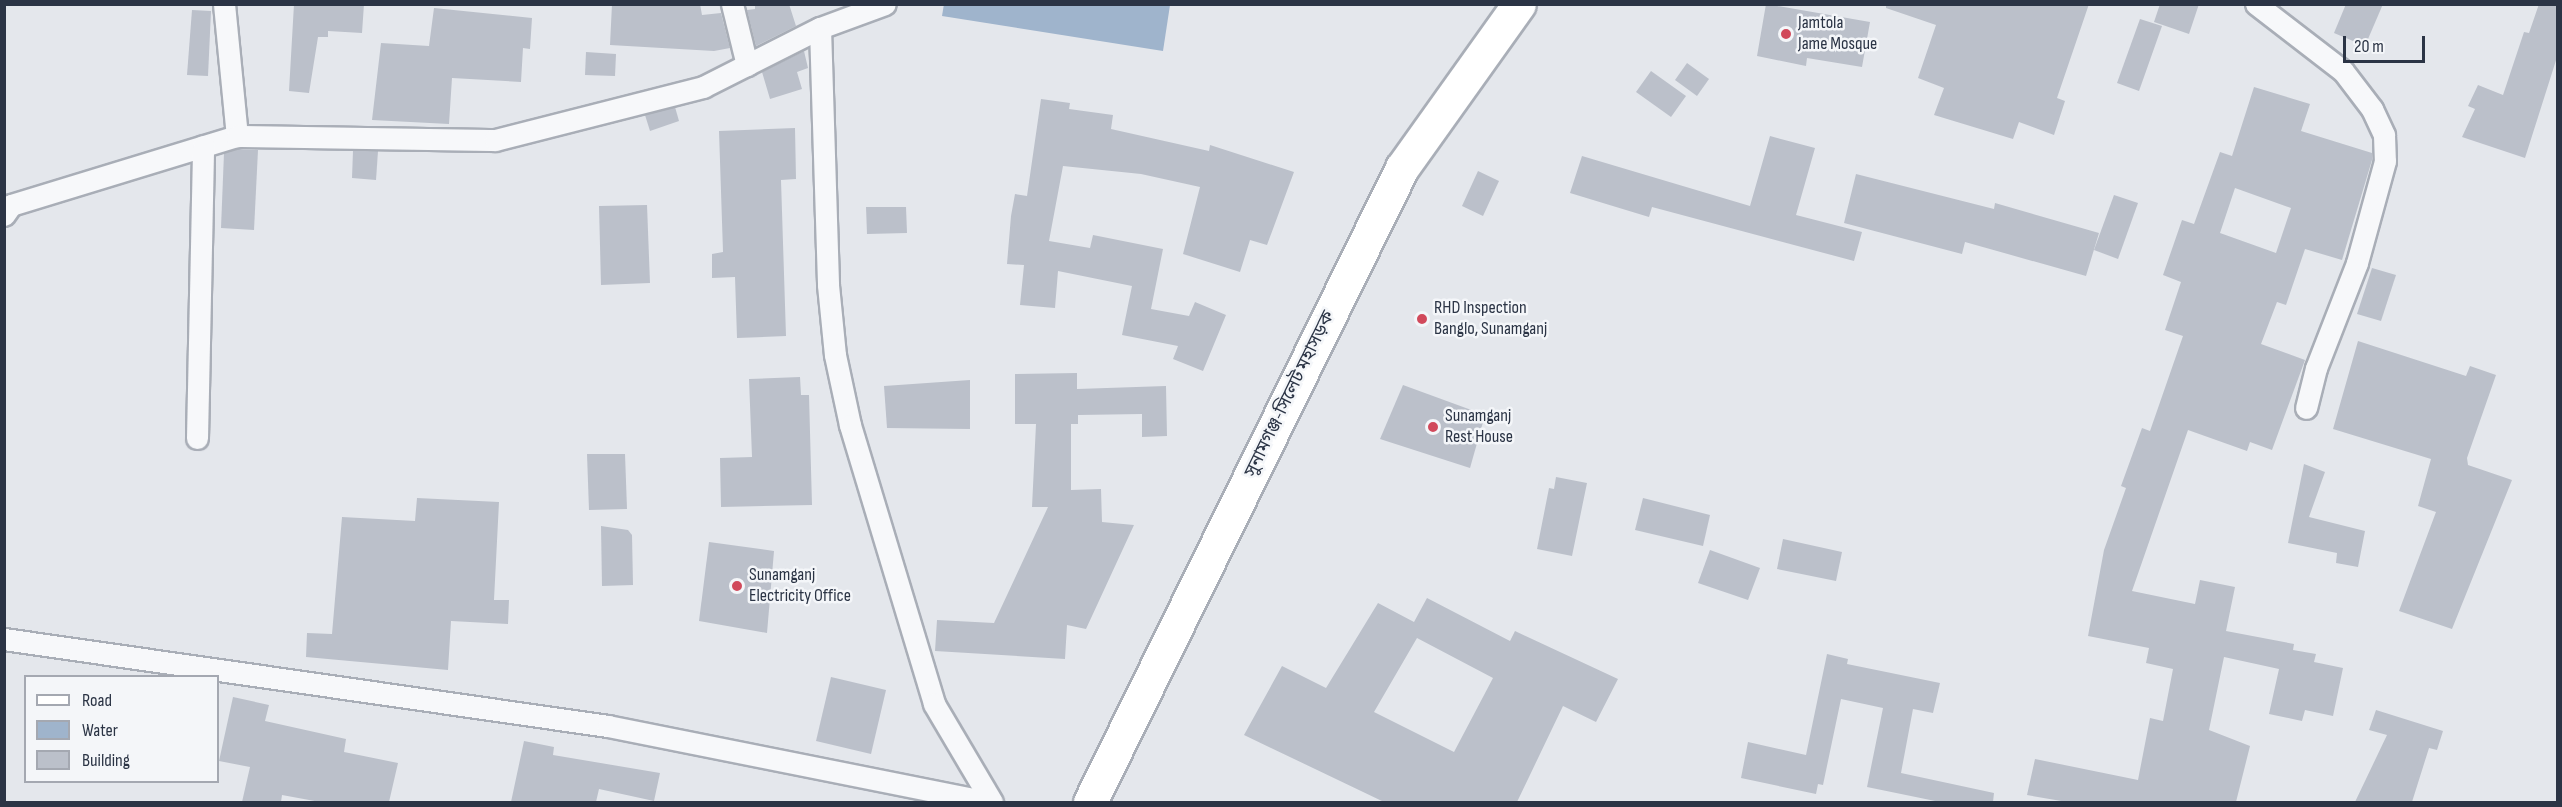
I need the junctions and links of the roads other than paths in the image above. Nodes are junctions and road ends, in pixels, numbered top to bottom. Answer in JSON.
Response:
{"nodes":[{"id":1,"x":224,"y":4,"type":"edge"},
{"id":2,"x":732,"y":4,"type":"edge"},
{"id":3,"x":885,"y":4,"type":"edge"},
{"id":4,"x":1520,"y":4,"type":"edge"},
{"id":5,"x":2256,"y":4,"type":"edge"},
{"id":6,"x":820,"y":28,"type":"junction"},
{"id":7,"x":747,"y":65,"type":"junction"},
{"id":8,"x":237,"y":136,"type":"junction"},
{"id":9,"x":203,"y":146,"type":"junction"},
{"id":10,"x":4,"y":215,"type":"edge"},
{"id":11,"x":2306,"y":408,"type":"dead end"},
{"id":12,"x":197,"y":438,"type":"dead end"},
{"id":13,"x":4,"y":639,"type":"edge"},
{"id":14,"x":991,"y":802,"type":"edge"},
{"id":15,"x":1090,"y":802,"type":"edge"}],
"edges":[{"from":1,"to":8,"type":"street"},
{"from":2,"to":7,"type":"street"},
{"from":3,"to":6,"type":"street"},
{"from":4,"to":15,"type":"main road","name":"সুনামগঞ্জ-সিলেট মহাসড়ক"},
{"from":5,"to":11,"type":"street"},
{"from":6,"to":7,"type":"street"},
{"from":6,"to":14,"type":"street"},
{"from":7,"to":8,"type":"street"},
{"from":8,"to":9,"type":"street"},
{"from":9,"to":10,"type":"street"},
{"from":9,"to":12,"type":"street"},
{"from":13,"to":14,"type":"street"}]}
